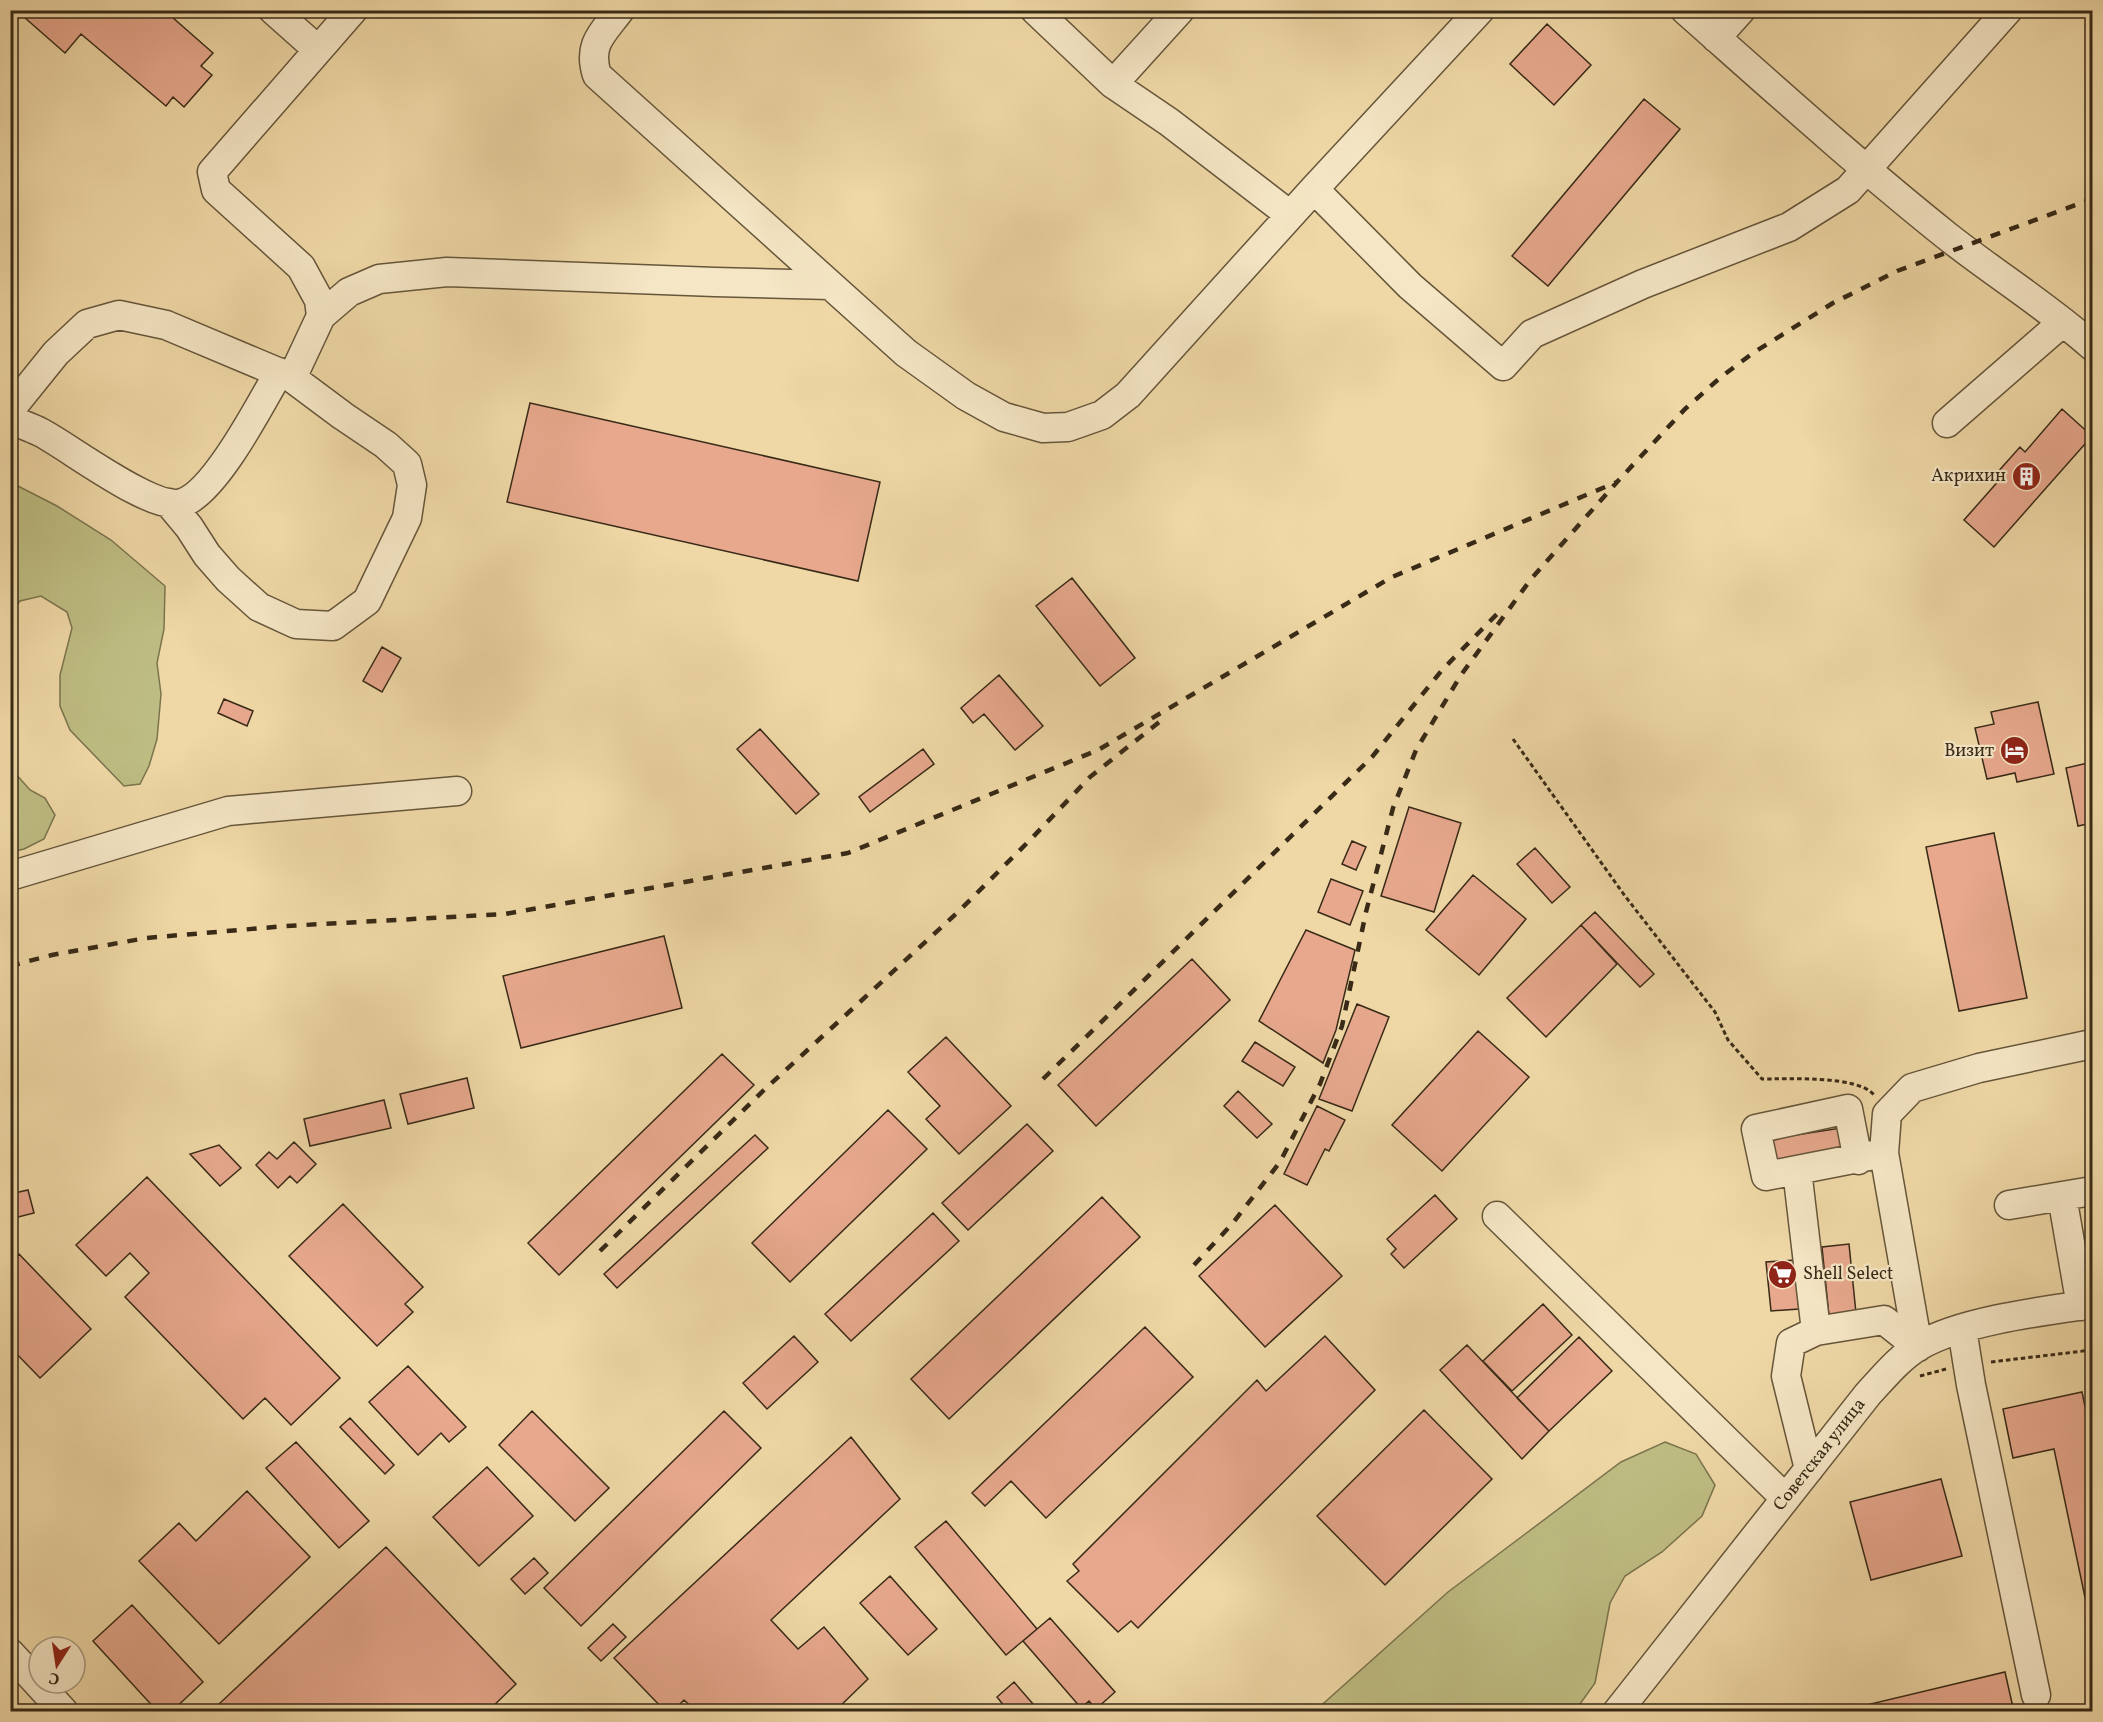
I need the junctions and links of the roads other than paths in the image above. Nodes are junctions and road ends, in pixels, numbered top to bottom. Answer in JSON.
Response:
{"nodes":[{"id":1,"x":273,"y":10,"type":"edge"},
{"id":2,"x":353,"y":10,"type":"edge"},
{"id":3,"x":620,"y":10,"type":"edge"},
{"id":4,"x":1035,"y":10,"type":"edge"},
{"id":5,"x":1180,"y":10,"type":"edge"},
{"id":6,"x":1480,"y":10,"type":"edge"},
{"id":7,"x":1685,"y":10,"type":"edge"},
{"id":8,"x":1742,"y":10,"type":"edge"},
{"id":9,"x":2008,"y":10,"type":"edge"},
{"id":10,"x":1716,"y":38,"type":"junction"},
{"id":11,"x":318,"y":50,"type":"junction"},
{"id":12,"x":1113,"y":84,"type":"junction"},
{"id":13,"x":1866,"y":170,"type":"junction"},
{"id":14,"x":1314,"y":189,"type":"junction"},
{"id":15,"x":1290,"y":215,"type":"junction"},
{"id":16,"x":830,"y":285,"type":"junction"},
{"id":17,"x":321,"y":316,"type":"junction"},
{"id":18,"x":2063,"y":322,"type":"junction"},
{"id":19,"x":2092,"y":346,"type":"edge"},
{"id":20,"x":286,"y":375,"type":"junction"},
{"id":21,"x":10,"y":410,"type":"edge"},
{"id":22,"x":10,"y":419,"type":"edge"},
{"id":23,"x":1947,"y":423,"type":"dead end"},
{"id":24,"x":169,"y":503,"type":"junction"},
{"id":25,"x":458,"y":790,"type":"dead end"},
{"id":26,"x":10,"y":876,"type":"edge"},
{"id":27,"x":2092,"y":1044,"type":"edge"},
{"id":28,"x":1871,"y":1156,"type":"junction"},
{"id":29,"x":1797,"y":1170,"type":"junction"},
{"id":30,"x":2092,"y":1191,"type":"edge"},
{"id":31,"x":2062,"y":1196,"type":"junction"},
{"id":32,"x":2009,"y":1205,"type":"dead end"},
{"id":33,"x":1497,"y":1216,"type":"dead end"},
{"id":34,"x":2087,"y":1305,"type":"edge"},
{"id":35,"x":1962,"y":1329,"type":"junction"},
{"id":36,"x":1816,"y":1331,"type":"junction"},
{"id":37,"x":1918,"y":1347,"type":"junction"},
{"id":38,"x":1809,"y":1469,"type":"junction"},
{"id":39,"x":1785,"y":1498,"type":"junction"},
{"id":40,"x":10,"y":1653,"type":"edge"},
{"id":41,"x":2036,"y":1695,"type":"dead end"},
{"id":42,"x":64,"y":1712,"type":"edge"},
{"id":43,"x":1617,"y":1712,"type":"edge"}],
"edges":[{"from":1,"to":11,"type":"street"},
{"from":2,"to":11,"type":"street"},
{"from":3,"to":16,"type":"street"},
{"from":4,"to":12,"type":"street"},
{"from":5,"to":12,"type":"street"},
{"from":6,"to":14,"type":"street"},
{"from":7,"to":10,"type":"street"},
{"from":8,"to":10,"type":"street"},
{"from":9,"to":13,"type":"street"},
{"from":10,"to":13,"type":"street"},
{"from":11,"to":17,"type":"street"},
{"from":12,"to":15,"type":"street"},
{"from":13,"to":14,"type":"street"},
{"from":13,"to":18,"type":"street"},
{"from":14,"to":15,"type":"street"},
{"from":15,"to":16,"type":"street"},
{"from":16,"to":17,"type":"street"},
{"from":17,"to":20,"type":"street"},
{"from":18,"to":19,"type":"street"},
{"from":18,"to":23,"type":"street"},
{"from":20,"to":21,"type":"street"},
{"from":20,"to":24,"type":"street"},
{"from":20,"to":24,"type":"street"},
{"from":22,"to":24,"type":"street"},
{"from":25,"to":26,"type":"street"},
{"from":27,"to":28,"type":"street"},
{"from":28,"to":29,"type":"street"},
{"from":28,"to":29,"type":"street"},
{"from":28,"to":37,"type":"street"},
{"from":29,"to":36,"type":"street"},
{"from":30,"to":31,"type":"street"},
{"from":31,"to":32,"type":"street"},
{"from":31,"to":34,"type":"street"},
{"from":33,"to":39,"type":"street"},
{"from":34,"to":35,"type":"street","name":"Советская улица"},
{"from":35,"to":37,"type":"street","name":"Советская улица"},
{"from":35,"to":41,"type":"street"},
{"from":36,"to":37,"type":"street"},
{"from":36,"to":38,"type":"street"},
{"from":37,"to":38,"type":"street","name":"Советская улица"},
{"from":38,"to":39,"type":"street","name":"Советская улица"},
{"from":39,"to":43,"type":"street","name":"Советская улица"},
{"from":40,"to":42,"type":"street"}]}
